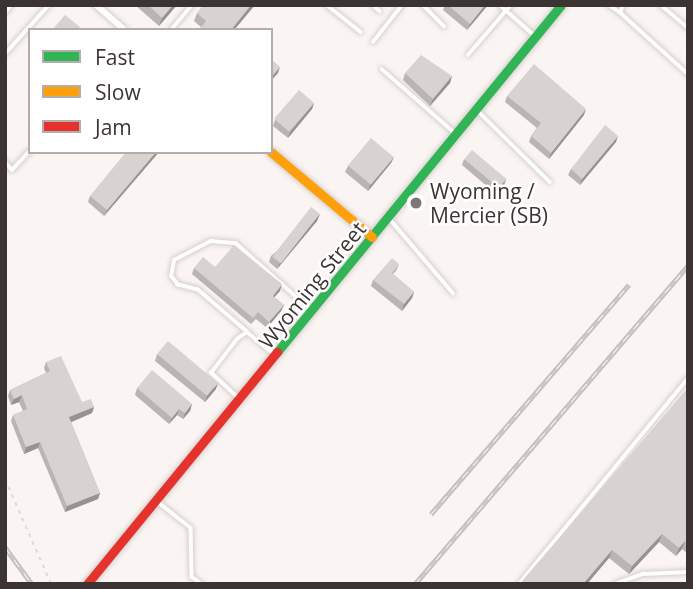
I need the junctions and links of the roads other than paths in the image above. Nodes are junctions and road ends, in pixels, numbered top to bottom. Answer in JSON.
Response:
{"nodes":[{"id":1,"x":10,"y":5,"type":"edge"},
{"id":2,"x":49,"y":5,"type":"edge"},
{"id":3,"x":96,"y":5,"type":"edge"},
{"id":4,"x":192,"y":5,"type":"edge"},
{"id":5,"x":327,"y":5,"type":"edge"},
{"id":6,"x":373,"y":5,"type":"edge"},
{"id":7,"x":402,"y":5,"type":"edge"},
{"id":8,"x":423,"y":5,"type":"edge"},
{"id":9,"x":500,"y":5,"type":"edge"},
{"id":10,"x":511,"y":5,"type":"edge"},
{"id":11,"x":561,"y":5,"type":"edge"},
{"id":12,"x":609,"y":5,"type":"edge"},
{"id":13,"x":623,"y":5,"type":"edge"},
{"id":14,"x":661,"y":5,"type":"edge"},
{"id":15,"x":5,"y":11,"type":"edge"},
{"id":16,"x":380,"y":11,"type":"dead end"},
{"id":17,"x":507,"y":11,"type":"junction"},
{"id":18,"x":621,"y":13,"type":"junction"},
{"id":19,"x":444,"y":26,"type":"dead end"},
{"id":20,"x":28,"y":28,"type":"edge"},
{"id":21,"x":28,"y":28,"type":"edge"},
{"id":22,"x":123,"y":28,"type":"edge"},
{"id":23,"x":174,"y":28,"type":"edge"},
{"id":24,"x":688,"y":28,"type":"edge"},
{"id":25,"x":361,"y":32,"type":"dead end"},
{"id":26,"x":536,"y":36,"type":"junction"},
{"id":27,"x":373,"y":42,"type":"dead end"},
{"id":28,"x":5,"y":54,"type":"edge"},
{"id":29,"x":468,"y":55,"type":"dead end"},
{"id":30,"x":382,"y":69,"type":"dead end"},
{"id":31,"x":688,"y":74,"type":"edge"},
{"id":32,"x":476,"y":110,"type":"junction"},
{"id":33,"x":457,"y":134,"type":"junction"},
{"id":34,"x":28,"y":153,"type":"edge"},
{"id":35,"x":273,"y":154,"type":"edge"},
{"id":36,"x":5,"y":162,"type":"edge"},
{"id":37,"x":550,"y":182,"type":"dead end"},
{"id":38,"x":389,"y":218,"type":"junction"},
{"id":39,"x":372,"y":237,"type":"junction"},
{"id":40,"x":453,"y":293,"type":"dead end"},
{"id":41,"x":313,"y":312,"type":"junction"},
{"id":42,"x":247,"y":332,"type":"junction"},
{"id":43,"x":276,"y":356,"type":"junction"},
{"id":44,"x":688,"y":378,"type":"edge"},
{"id":45,"x":240,"y":400,"type":"junction"},
{"id":46,"x":156,"y":500,"type":"junction"},
{"id":47,"x":688,"y":572,"type":"edge"},
{"id":48,"x":87,"y":584,"type":"edge"},
{"id":49,"x":202,"y":584,"type":"edge"},
{"id":50,"x":519,"y":584,"type":"edge"},
{"id":51,"x":615,"y":584,"type":"edge"}],
"edges":[{"from":1,"to":15,"type":"street"},
{"from":2,"to":21,"type":"lane"},
{"from":3,"to":22,"type":"street"},
{"from":4,"to":23,"type":"lane"},
{"from":5,"to":25,"type":"lane"},
{"from":6,"to":16,"type":"lane"},
{"from":7,"to":27,"type":"lane"},
{"from":8,"to":19,"type":"lane"},
{"from":9,"to":17,"type":"lane"},
{"from":10,"to":17,"type":"lane"},
{"from":11,"to":26,"type":"main road","name":"Wyoming Street"},
{"from":12,"to":18,"type":"lane"},
{"from":13,"to":18,"type":"lane"},
{"from":14,"to":24,"type":"lane"},
{"from":17,"to":26,"type":"lane"},
{"from":17,"to":29,"type":"lane"},
{"from":18,"to":31,"type":"lane"},
{"from":20,"to":28,"type":"lane"},
{"from":26,"to":32,"type":"main road","name":"Wyoming Street"},
{"from":30,"to":33,"type":"lane"},
{"from":32,"to":33,"type":"main road","name":"Wyoming Street"},
{"from":32,"to":37,"type":"lane"},
{"from":33,"to":38,"type":"main road","name":"Wyoming Street"},
{"from":34,"to":36,"type":"lane"},
{"from":35,"to":39,"type":"main road"},
{"from":38,"to":39,"type":"main road","name":"Wyoming Street"},
{"from":38,"to":40,"type":"lane"},
{"from":39,"to":41,"type":"main road","name":"Wyoming Street"},
{"from":41,"to":42,"type":"lane"},
{"from":41,"to":43,"type":"main road","name":"Wyoming Street"},
{"from":42,"to":43,"type":"lane"},
{"from":42,"to":45,"type":"lane"},
{"from":43,"to":45,"type":"main road","name":"Wyoming Street"},
{"from":44,"to":50,"type":"lane"},
{"from":45,"to":46,"type":"main road","name":"Wyoming Street"},
{"from":46,"to":48,"type":"main road","name":"Wyoming Street"},
{"from":46,"to":49,"type":"lane"},
{"from":47,"to":51,"type":"lane"}]}
